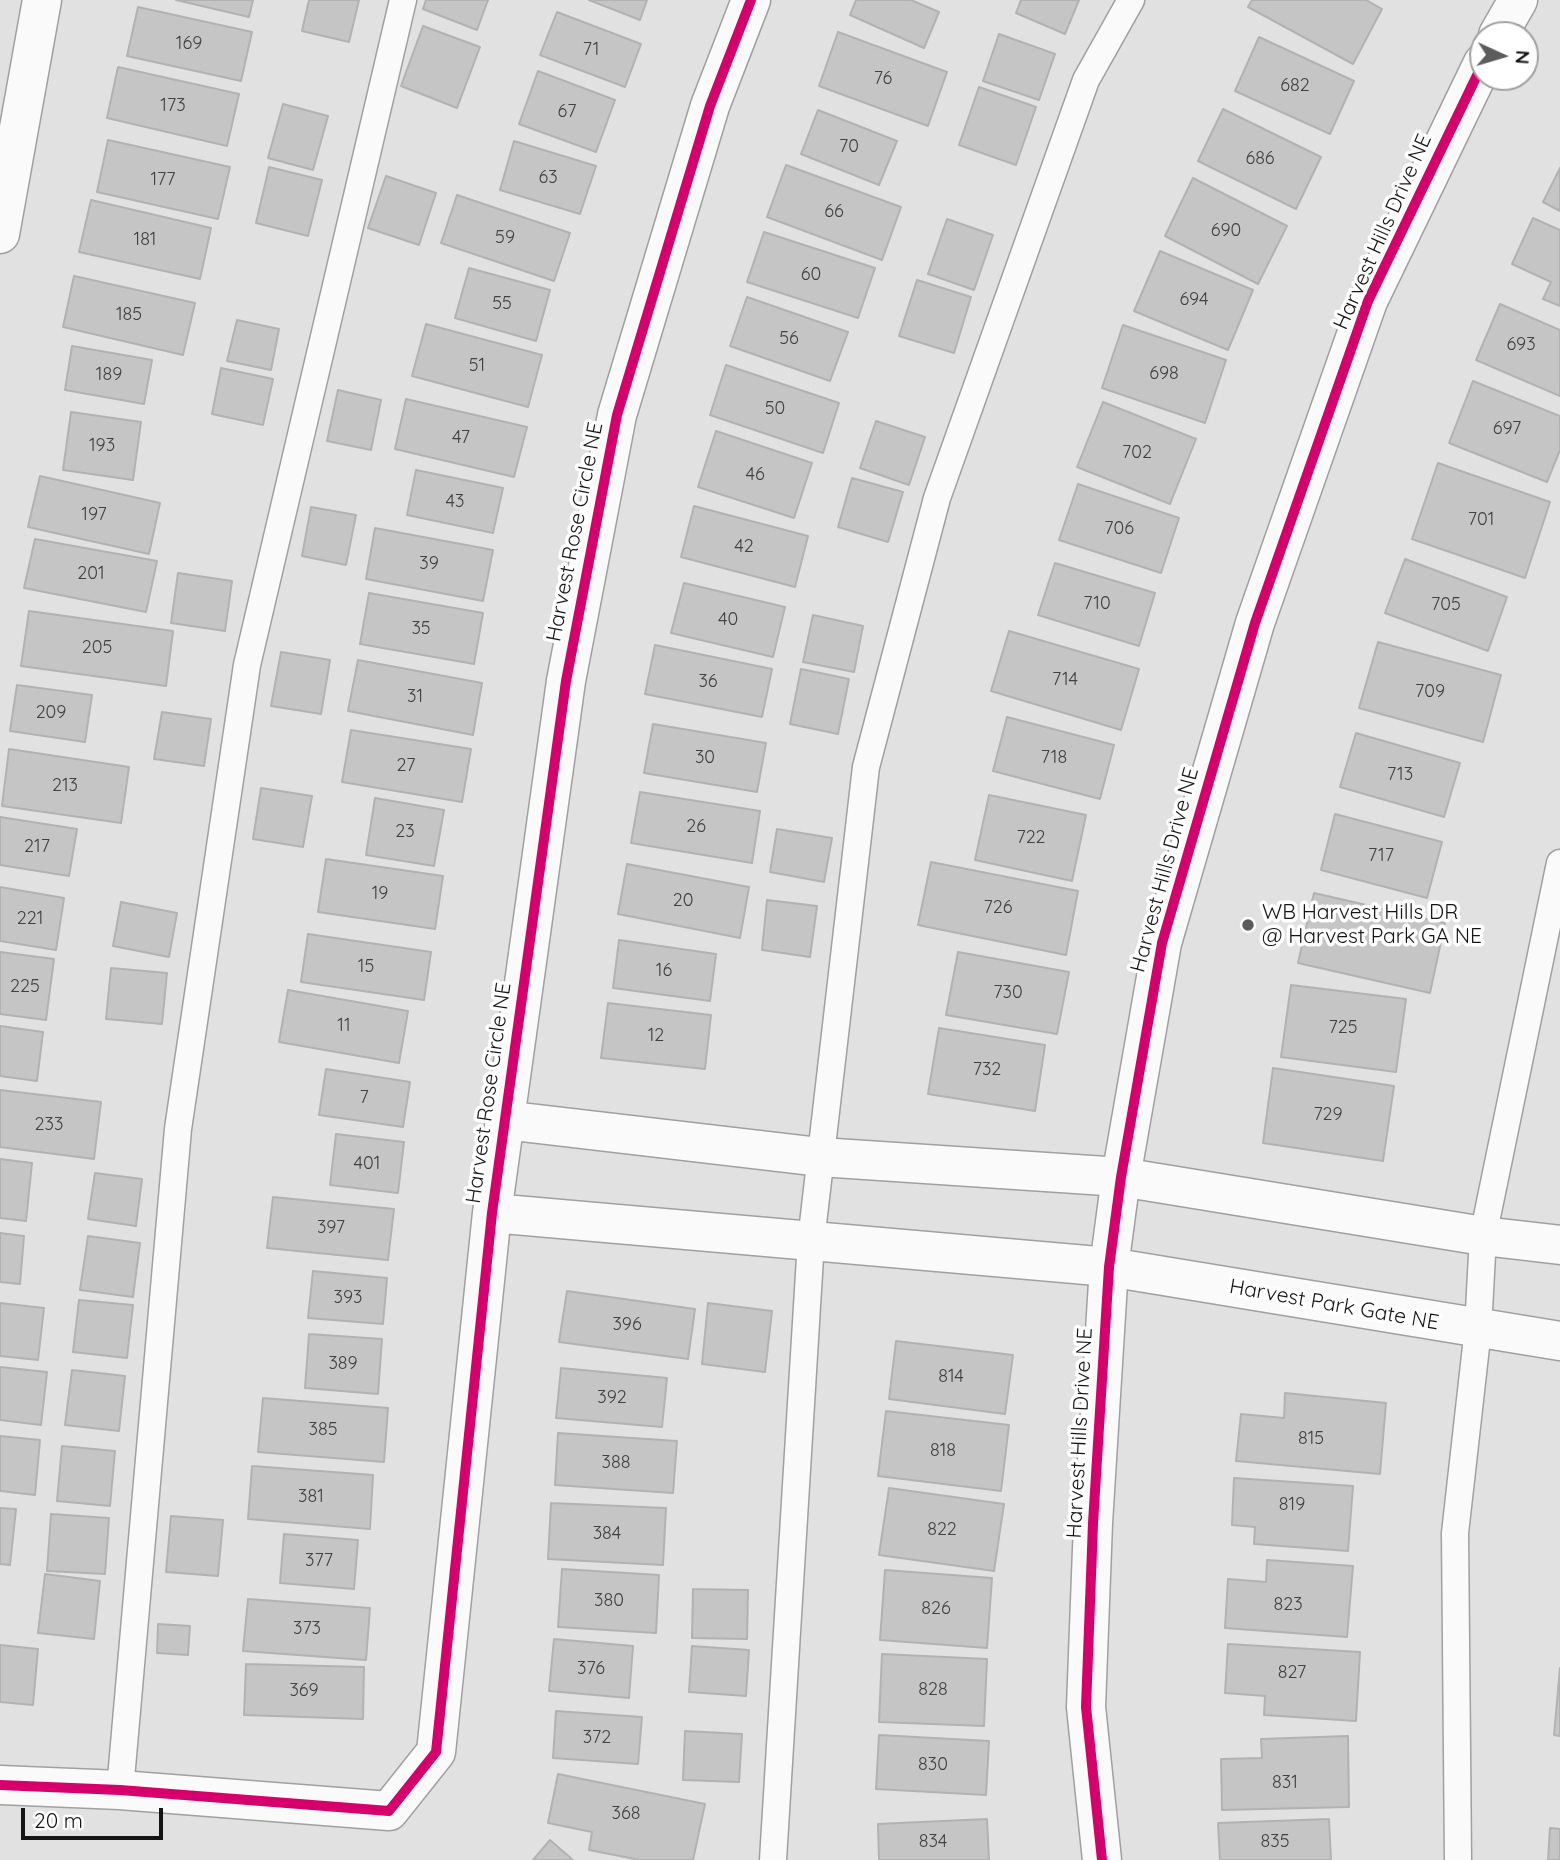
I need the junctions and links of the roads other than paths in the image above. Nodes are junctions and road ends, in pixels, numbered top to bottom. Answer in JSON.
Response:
{"nodes":[{"id":1,"x":42,"y":0,"type":"edge"},
{"id":2,"x":403,"y":0,"type":"edge"},
{"id":3,"x":751,"y":0,"type":"edge"},
{"id":4,"x":1130,"y":0,"type":"edge"},
{"id":5,"x":1518,"y":0,"type":"edge"},
{"id":6,"x":1506,"y":21,"type":"edge"},
{"id":7,"x":1469,"y":91,"type":"edge"},
{"id":8,"x":0,"y":234,"type":"edge"},
{"id":9,"x":1560,"y":863,"type":"edge"},
{"id":10,"x":504,"y":1120,"type":"junction"},
{"id":11,"x":820,"y":1157,"type":"junction"},
{"id":12,"x":1121,"y":1177,"type":"junction"},
{"id":13,"x":492,"y":1213,"type":"junction"},
{"id":14,"x":1483,"y":1236,"type":"junction"},
{"id":15,"x":811,"y":1241,"type":"junction"},
{"id":16,"x":1560,"y":1245,"type":"edge"},
{"id":17,"x":1109,"y":1267,"type":"junction"},
{"id":18,"x":1478,"y":1329,"type":"junction"},
{"id":19,"x":1560,"y":1341,"type":"edge"},
{"id":20,"x":0,"y":1785,"type":"edge"},
{"id":21,"x":120,"y":1790,"type":"junction"},
{"id":22,"x":773,"y":1860,"type":"edge"},
{"id":23,"x":1102,"y":1860,"type":"edge"},
{"id":24,"x":1458,"y":1860,"type":"edge"}],
"edges":[{"from":1,"to":8,"type":"street"},
{"from":2,"to":21,"type":"lane"},
{"from":3,"to":10,"type":"street","name":"Harvest Rose Circle NE"},
{"from":4,"to":11,"type":"lane"},
{"from":5,"to":6,"type":"street"},
{"from":7,"to":12,"type":"street","name":"Harvest Hills Drive NE"},
{"from":9,"to":14,"type":"lane"},
{"from":10,"to":11,"type":"street","name":"Harvest Rose Circle NE"},
{"from":10,"to":13,"type":"street","name":"Harvest Rose Circle NE"},
{"from":11,"to":12,"type":"street","name":"Harvest Rose Circle NE"},
{"from":11,"to":15,"type":"lane"},
{"from":12,"to":14,"type":"street"},
{"from":12,"to":17,"type":"street","name":"Harvest Hills Drive NE"},
{"from":13,"to":15,"type":"street","name":"Harvest Rose Circle NE"},
{"from":13,"to":21,"type":"street","name":"Harvest Rose Circle NE"},
{"from":14,"to":16,"type":"street"},
{"from":14,"to":18,"type":"lane"},
{"from":15,"to":17,"type":"street","name":"Harvest Rose Circle NE"},
{"from":15,"to":22,"type":"lane"},
{"from":17,"to":18,"type":"street","name":"Harvest Park Gate NE"},
{"from":17,"to":23,"type":"street","name":"Harvest Hills Drive NE"},
{"from":18,"to":19,"type":"street","name":"Harvest Park Gate NE"},
{"from":18,"to":24,"type":"lane"},
{"from":20,"to":21,"type":"street","name":"Harvest Rose Circle NE"}]}
